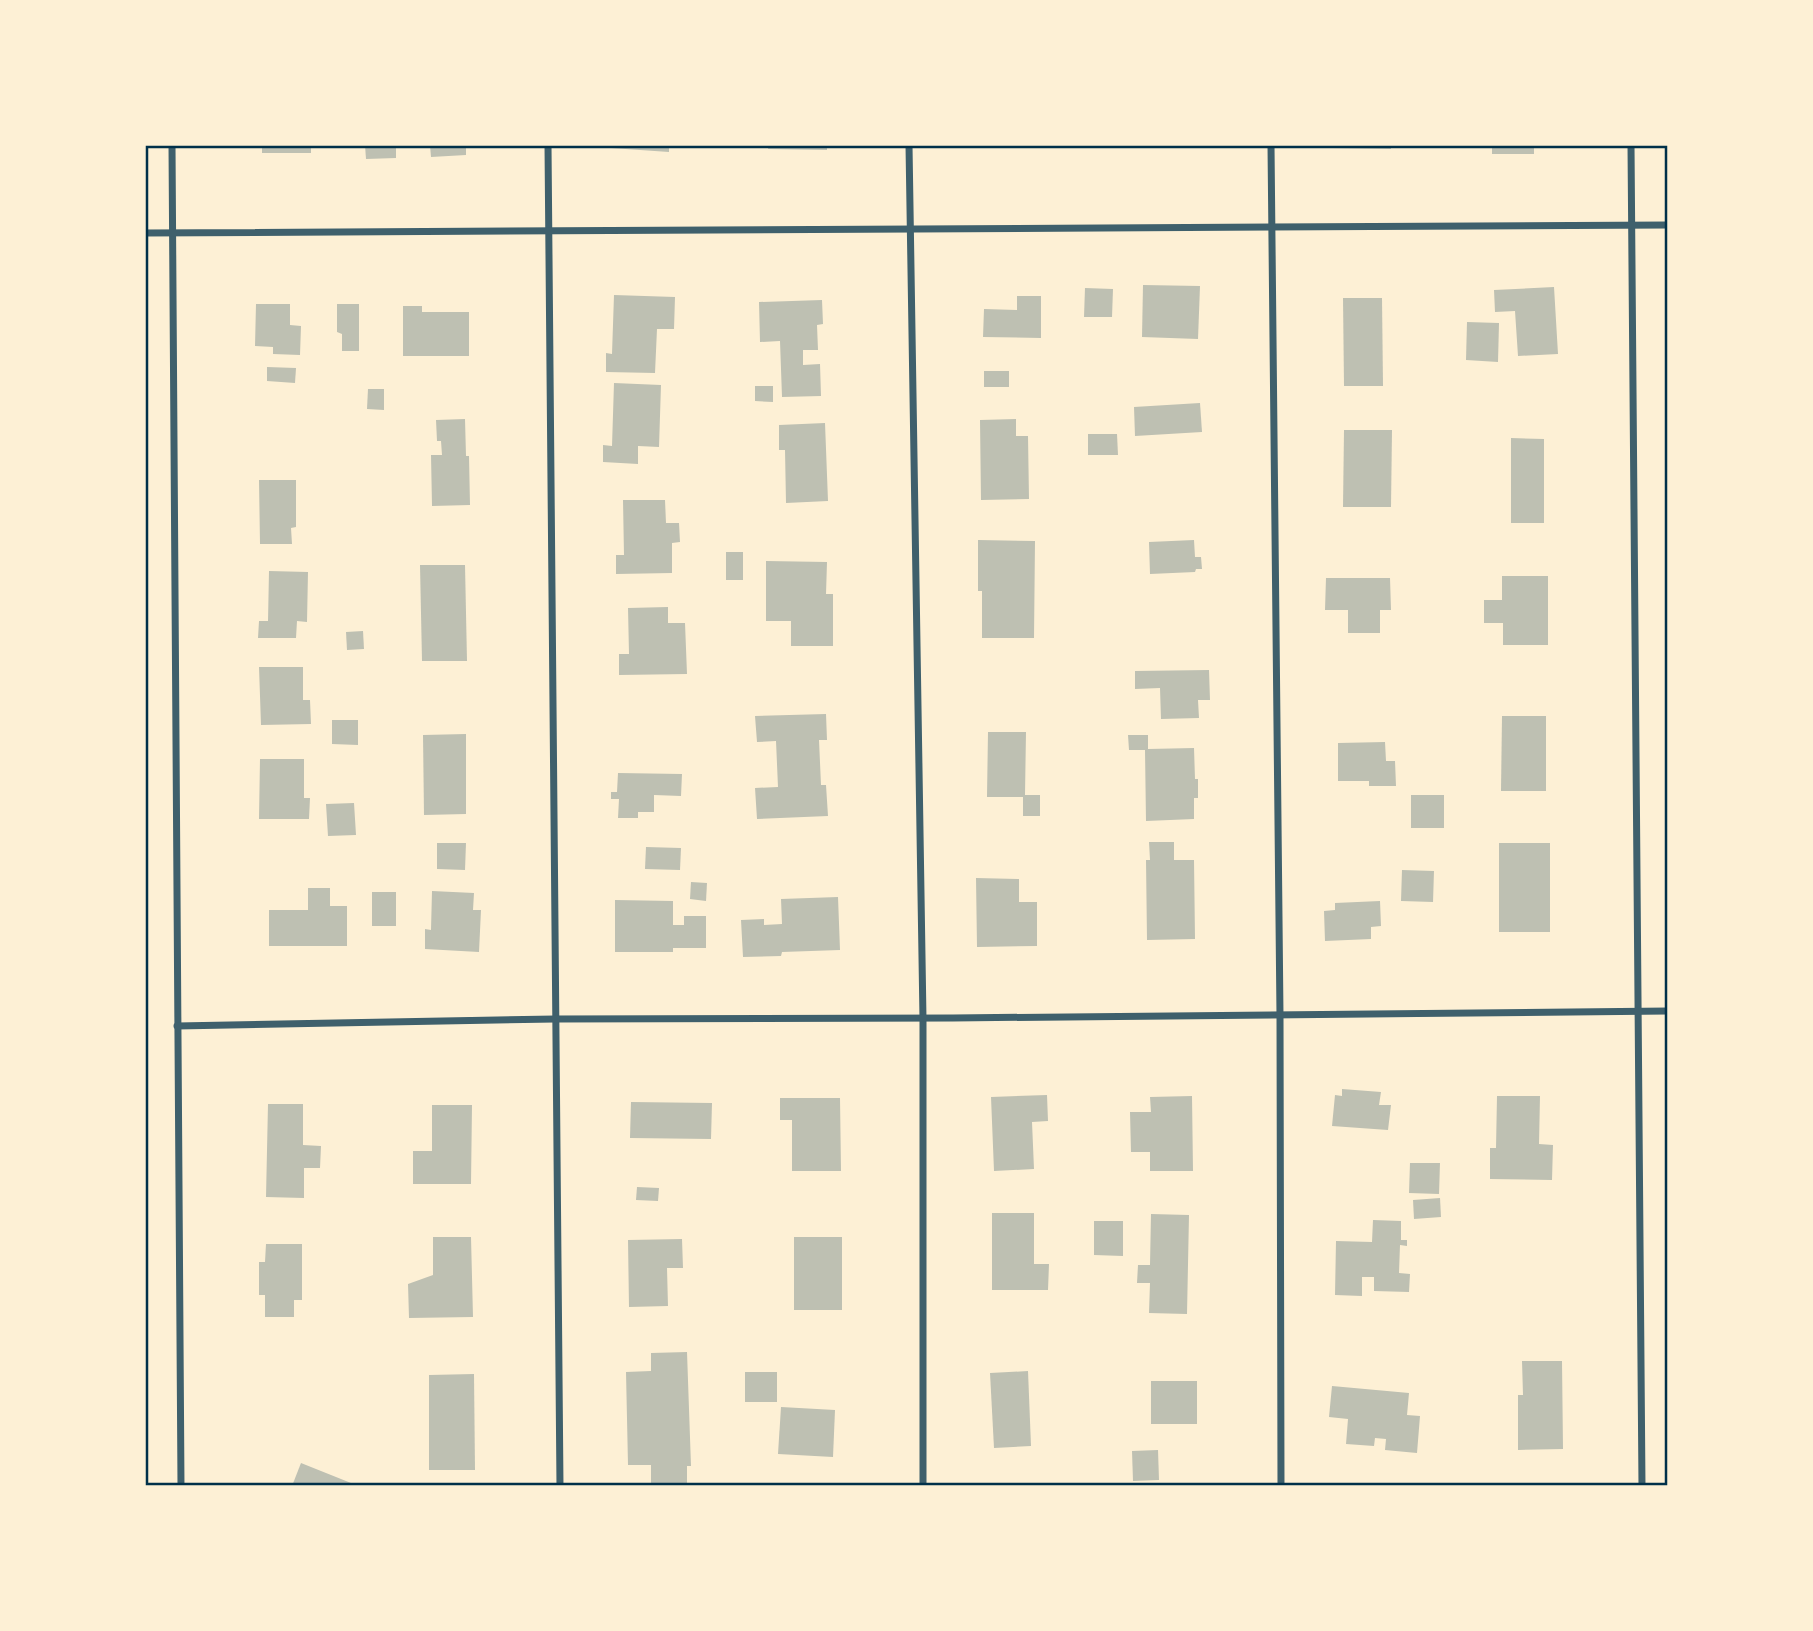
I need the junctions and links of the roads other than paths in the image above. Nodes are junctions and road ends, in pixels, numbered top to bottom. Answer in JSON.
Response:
{"nodes":[{"id":1,"x":172,"y":145,"type":"edge"},
{"id":2,"x":548,"y":145,"type":"edge"},
{"id":3,"x":909,"y":145,"type":"edge"},
{"id":4,"x":1271,"y":145,"type":"edge"},
{"id":5,"x":1631,"y":145,"type":"edge"},
{"id":6,"x":1668,"y":225,"type":"edge"},
{"id":7,"x":1631,"y":226,"type":"junction"},
{"id":8,"x":1272,"y":227,"type":"junction"},
{"id":9,"x":911,"y":229,"type":"junction"},
{"id":10,"x":549,"y":231,"type":"junction"},
{"id":11,"x":145,"y":233,"type":"edge"},
{"id":12,"x":173,"y":233,"type":"junction"},
{"id":13,"x":1668,"y":1011,"type":"edge"},
{"id":14,"x":1639,"y":1012,"type":"junction"},
{"id":15,"x":1280,"y":1015,"type":"junction"},
{"id":16,"x":923,"y":1018,"type":"junction"},
{"id":17,"x":555,"y":1019,"type":"junction"},
{"id":18,"x":177,"y":1026,"type":"junction"},
{"id":19,"x":181,"y":1486,"type":"edge"},
{"id":20,"x":560,"y":1486,"type":"edge"},
{"id":21,"x":923,"y":1486,"type":"edge"},
{"id":22,"x":1281,"y":1486,"type":"edge"},
{"id":23,"x":1642,"y":1486,"type":"edge"}],
"edges":[{"from":1,"to":12,"type":"street"},
{"from":2,"to":10,"type":"street"},
{"from":3,"to":9,"type":"street"},
{"from":4,"to":8,"type":"street"},
{"from":5,"to":7,"type":"street"},
{"from":6,"to":7,"type":"street"},
{"from":7,"to":8,"type":"street"},
{"from":7,"to":14,"type":"street"},
{"from":8,"to":9,"type":"street"},
{"from":8,"to":15,"type":"street"},
{"from":9,"to":10,"type":"street"},
{"from":9,"to":16,"type":"street"},
{"from":10,"to":12,"type":"street"},
{"from":10,"to":17,"type":"street"},
{"from":11,"to":12,"type":"street"},
{"from":12,"to":18,"type":"street"},
{"from":13,"to":14,"type":"street"},
{"from":14,"to":15,"type":"street"},
{"from":14,"to":23,"type":"street"},
{"from":15,"to":16,"type":"street"},
{"from":15,"to":22,"type":"street"},
{"from":16,"to":17,"type":"street"},
{"from":16,"to":21,"type":"street"},
{"from":17,"to":18,"type":"street"},
{"from":17,"to":20,"type":"street"},
{"from":18,"to":19,"type":"street"}]}
